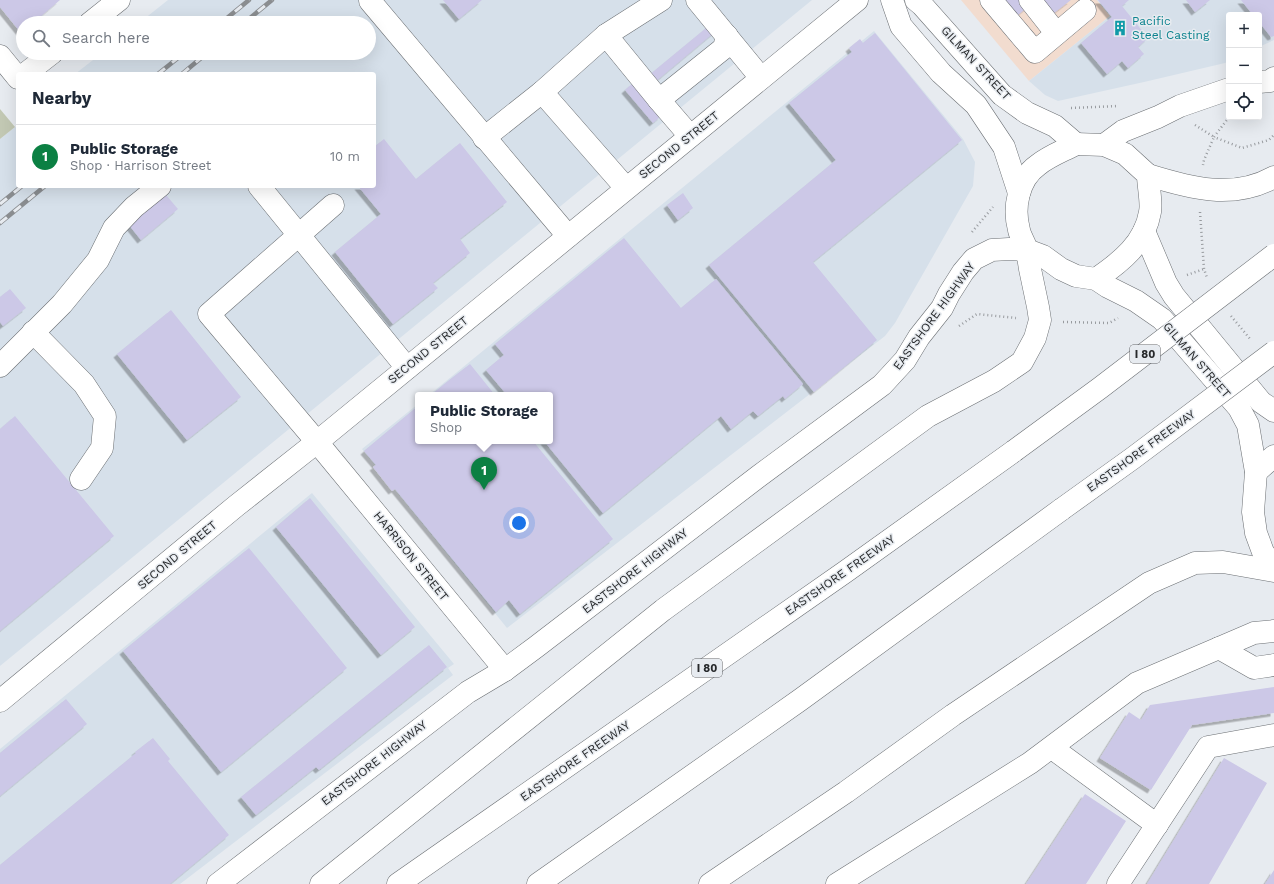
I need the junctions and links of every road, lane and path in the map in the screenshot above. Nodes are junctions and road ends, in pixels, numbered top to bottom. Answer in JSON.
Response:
{"nodes":[{"id":1,"x":119,"y":0,"type":"edge"},
{"id":2,"x":371,"y":0,"type":"edge"},
{"id":3,"x":661,"y":0,"type":"edge"},
{"id":4,"x":697,"y":0,"type":"edge"},
{"id":5,"x":857,"y":0,"type":"edge"},
{"id":6,"x":892,"y":0,"type":"edge"},
{"id":7,"x":916,"y":0,"type":"edge"},
{"id":8,"x":991,"y":0,"type":"edge"},
{"id":9,"x":1030,"y":0,"type":"edge"},
{"id":10,"x":1085,"y":10,"type":"dead end"},
{"id":11,"x":99,"y":16,"type":"edge"},
{"id":12,"x":1056,"y":33,"type":"junction"},
{"id":13,"x":606,"y":35,"type":"junction"},
{"id":14,"x":728,"y":36,"type":"junction"},
{"id":15,"x":37,"y":60,"type":"edge"},
{"id":16,"x":11,"y":72,"type":"edge"},
{"id":17,"x":761,"y":78,"type":"junction"},
{"id":18,"x":1226,"y":90,"type":"edge"},
{"id":19,"x":542,"y":92,"type":"junction"},
{"id":20,"x":659,"y":100,"type":"junction"},
{"id":21,"x":1124,"y":104,"type":"dead end"},
{"id":22,"x":1070,"y":108,"type":"dead end"},
{"id":23,"x":1227,"y":120,"type":"edge"},
{"id":24,"x":1190,"y":122,"type":"dead end"},
{"id":25,"x":1274,"y":135,"type":"edge"},
{"id":26,"x":690,"y":136,"type":"junction"},
{"id":27,"x":1214,"y":137,"type":"junction"},
{"id":28,"x":484,"y":138,"type":"junction"},
{"id":29,"x":1076,"y":144,"type":"junction"},
{"id":30,"x":1104,"y":145,"type":"junction"},
{"id":31,"x":1204,"y":160,"type":"dead end"},
{"id":32,"x":1148,"y":175,"type":"junction"},
{"id":33,"x":1274,"y":177,"type":"edge"},
{"id":34,"x":158,"y":188,"type":"edge"},
{"id":35,"x":261,"y":188,"type":"edge"},
{"id":36,"x":626,"y":188,"type":"junction"},
{"id":37,"x":1019,"y":193,"type":"junction"},
{"id":38,"x":333,"y":205,"type":"dead end"},
{"id":39,"x":1144,"y":231,"type":"junction"},
{"id":40,"x":298,"y":234,"type":"junction"},
{"id":41,"x":568,"y":236,"type":"junction"},
{"id":42,"x":1028,"y":250,"type":"junction"},
{"id":43,"x":1274,"y":255,"type":"edge"},
{"id":44,"x":1096,"y":279,"type":"junction"},
{"id":45,"x":1122,"y":315,"type":"dead end"},
{"id":46,"x":1022,"y":318,"type":"dead end"},
{"id":47,"x":1060,"y":322,"type":"dead end"},
{"id":48,"x":953,"y":330,"type":"dead end"},
{"id":49,"x":34,"y":332,"type":"junction"},
{"id":50,"x":1274,"y":352,"type":"edge"},
{"id":51,"x":0,"y":366,"type":"edge"},
{"id":52,"x":406,"y":368,"type":"junction"},
{"id":53,"x":1274,"y":411,"type":"edge"},
{"id":54,"x":317,"y":442,"type":"junction"},
{"id":55,"x":1274,"y":456,"type":"edge"},
{"id":56,"x":1256,"y":472,"type":"junction"},
{"id":57,"x":80,"y":479,"type":"dead end"},
{"id":58,"x":1274,"y":567,"type":"edge"},
{"id":59,"x":1274,"y":572,"type":"edge"},
{"id":60,"x":1274,"y":631,"type":"edge"},
{"id":61,"x":1219,"y":648,"type":"junction"},
{"id":62,"x":1274,"y":665,"type":"edge"},
{"id":63,"x":505,"y":670,"type":"junction"},
{"id":64,"x":0,"y":701,"type":"edge"},
{"id":65,"x":1274,"y":735,"type":"edge"},
{"id":66,"x":1052,"y":748,"type":"junction"},
{"id":67,"x":1157,"y":825,"type":"junction"},
{"id":68,"x":218,"y":884,"type":"edge"},
{"id":69,"x":321,"y":884,"type":"edge"},
{"id":70,"x":398,"y":884,"type":"edge"},
{"id":71,"x":538,"y":884,"type":"edge"},
{"id":72,"x":710,"y":884,"type":"edge"},
{"id":73,"x":837,"y":884,"type":"edge"},
{"id":74,"x":1118,"y":884,"type":"edge"}],
"edges":[{"from":1,"to":11,"type":"main road"},
{"from":2,"to":28,"type":"main road"},
{"from":3,"to":13,"type":"main road"},
{"from":4,"to":14,"type":"main road"},
{"from":5,"to":17,"type":"main road","name":"SECOND STREET"},
{"from":6,"to":37,"type":"main road"},
{"from":7,"to":29,"type":"main road","name":"GILMAN STREET"},
{"from":8,"to":12,"type":"main road"},
{"from":9,"to":12,"type":"main road"},
{"from":10,"to":12,"type":"main road"},
{"from":13,"to":19,"type":"main road"},
{"from":13,"to":20,"type":"main road"},
{"from":14,"to":17,"type":"main road"},
{"from":14,"to":20,"type":"main road"},
{"from":15,"to":16,"type":"main road"},
{"from":17,"to":26,"type":"main road","name":"SECOND STREET"},
{"from":18,"to":30,"type":"main road"},
{"from":19,"to":28,"type":"main road"},
{"from":19,"to":36,"type":"main road"},
{"from":20,"to":26,"type":"main road"},
{"from":21,"to":22,"type":"path"},
{"from":23,"to":27,"type":"path"},
{"from":24,"to":27,"type":"path"},
{"from":25,"to":27,"type":"path"},
{"from":26,"to":36,"type":"main road","name":"SECOND STREET"},
{"from":27,"to":31,"type":"path"},
{"from":28,"to":41,"type":"main road"},
{"from":29,"to":30,"type":"main road"},
{"from":29,"to":37,"type":"main road"},
{"from":30,"to":32,"type":"main road"},
{"from":32,"to":33,"type":"main road"},
{"from":32,"to":39,"type":"main road"},
{"from":34,"to":49,"type":"main road"},
{"from":35,"to":40,"type":"main road"},
{"from":36,"to":41,"type":"main road","name":"SECOND STREET"},
{"from":37,"to":42,"type":"main road"},
{"from":38,"to":40,"type":"main road"},
{"from":39,"to":44,"type":"main road"},
{"from":39,"to":53,"type":"main road","name":"GILMAN STREET"},
{"from":40,"to":52,"type":"main road"},
{"from":40,"to":54,"type":"main road","name":"HARRISON STREET"},
{"from":41,"to":52,"type":"main road","name":"SECOND STREET"},
{"from":42,"to":44,"type":"main road","name":"GILMAN STREET"},
{"from":42,"to":63,"type":"main road","name":"EASTSHORE HIGHWAY"},
{"from":42,"to":69,"type":"main road"},
{"from":43,"to":70,"type":"main road","name":"EASTSHORE FREEWAY","number":"I 80","bridge":true},
{"from":44,"to":56,"type":"main road","name":"GILMAN STREET"},
{"from":45,"to":47,"type":"path"},
{"from":46,"to":48,"type":"path"},
{"from":49,"to":51,"type":"main road"},
{"from":49,"to":57,"type":"main road"},
{"from":50,"to":71,"type":"main road","name":"EASTSHORE FREEWAY","bridge":true},
{"from":52,"to":54,"type":"main road","name":"SECOND STREET"},
{"from":54,"to":63,"type":"main road","name":"HARRISON STREET"},
{"from":54,"to":64,"type":"main road","name":"SECOND STREET"},
{"from":55,"to":56,"type":"main road"},
{"from":56,"to":58,"type":"main road","name":"GILMAN STREET"},
{"from":59,"to":72,"type":"main road"},
{"from":60,"to":61,"type":"main road"},
{"from":61,"to":62,"type":"main road"},
{"from":61,"to":66,"type":"main road"},
{"from":63,"to":68,"type":"main road","name":"EASTSHORE HIGHWAY"},
{"from":65,"to":67,"type":"main road"},
{"from":66,"to":67,"type":"main road"},
{"from":66,"to":73,"type":"main road"},
{"from":67,"to":74,"type":"main road"}]}
